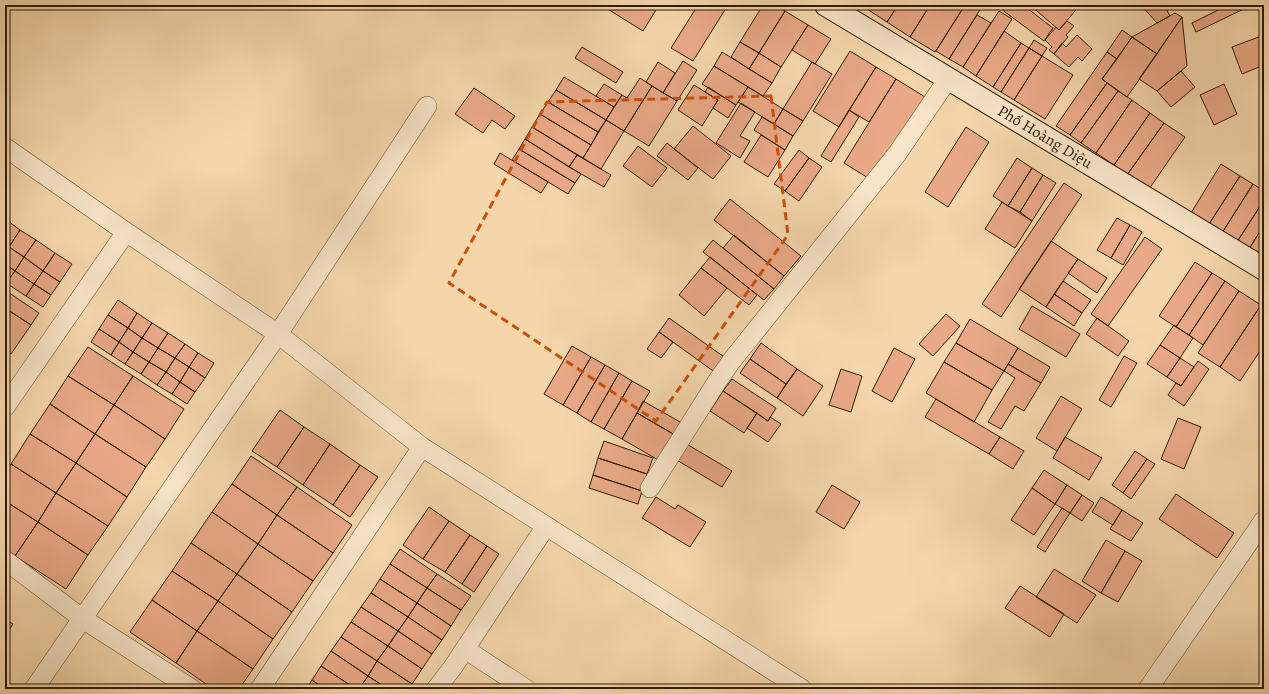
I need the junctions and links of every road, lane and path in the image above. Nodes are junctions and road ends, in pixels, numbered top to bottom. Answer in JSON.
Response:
{"nodes":[{"id":1,"x":826,"y":5,"type":"edge"},
{"id":2,"x":948,"y":79,"type":"junction"},
{"id":3,"x":427,"y":106,"type":"dead end"},
{"id":4,"x":5,"y":150,"type":"edge"},
{"id":5,"x":126,"y":232,"type":"junction"},
{"id":6,"x":1264,"y":269,"type":"edge"},
{"id":7,"x":278,"y":334,"type":"junction"},
{"id":8,"x":5,"y":407,"type":"edge"},
{"id":9,"x":422,"y":447,"type":"junction"},
{"id":10,"x":650,"y":488,"type":"dead end"},
{"id":11,"x":1264,"y":520,"type":"edge"},
{"id":12,"x":546,"y":526,"type":"junction"},
{"id":13,"x":5,"y":560,"type":"edge"},
{"id":14,"x":83,"y":618,"type":"junction"},
{"id":15,"x":465,"y":650,"type":"junction"},
{"id":16,"x":34,"y":689,"type":"edge"},
{"id":17,"x":192,"y":689,"type":"edge"},
{"id":18,"x":260,"y":689,"type":"edge"},
{"id":19,"x":436,"y":689,"type":"edge"},
{"id":20,"x":526,"y":689,"type":"edge"},
{"id":21,"x":802,"y":689,"type":"edge"},
{"id":22,"x":1148,"y":689,"type":"edge"}],
"edges":[{"from":1,"to":2,"type":"main road","name":"Phố Hoàng Diệu"},
{"from":2,"to":6,"type":"main road","name":"Phố Hoàng Diệu"},
{"from":2,"to":10,"type":"street"},
{"from":3,"to":7,"type":"street"},
{"from":4,"to":5,"type":"street"},
{"from":5,"to":7,"type":"street"},
{"from":5,"to":8,"type":"street"},
{"from":7,"to":9,"type":"street"},
{"from":7,"to":14,"type":"street"},
{"from":9,"to":12,"type":"street"},
{"from":9,"to":18,"type":"street"},
{"from":11,"to":22,"type":"street"},
{"from":12,"to":15,"type":"street"},
{"from":12,"to":21,"type":"street"},
{"from":13,"to":14,"type":"street"},
{"from":14,"to":16,"type":"street"},
{"from":14,"to":17,"type":"street"},
{"from":15,"to":19,"type":"street"},
{"from":15,"to":20,"type":"street"}]}
